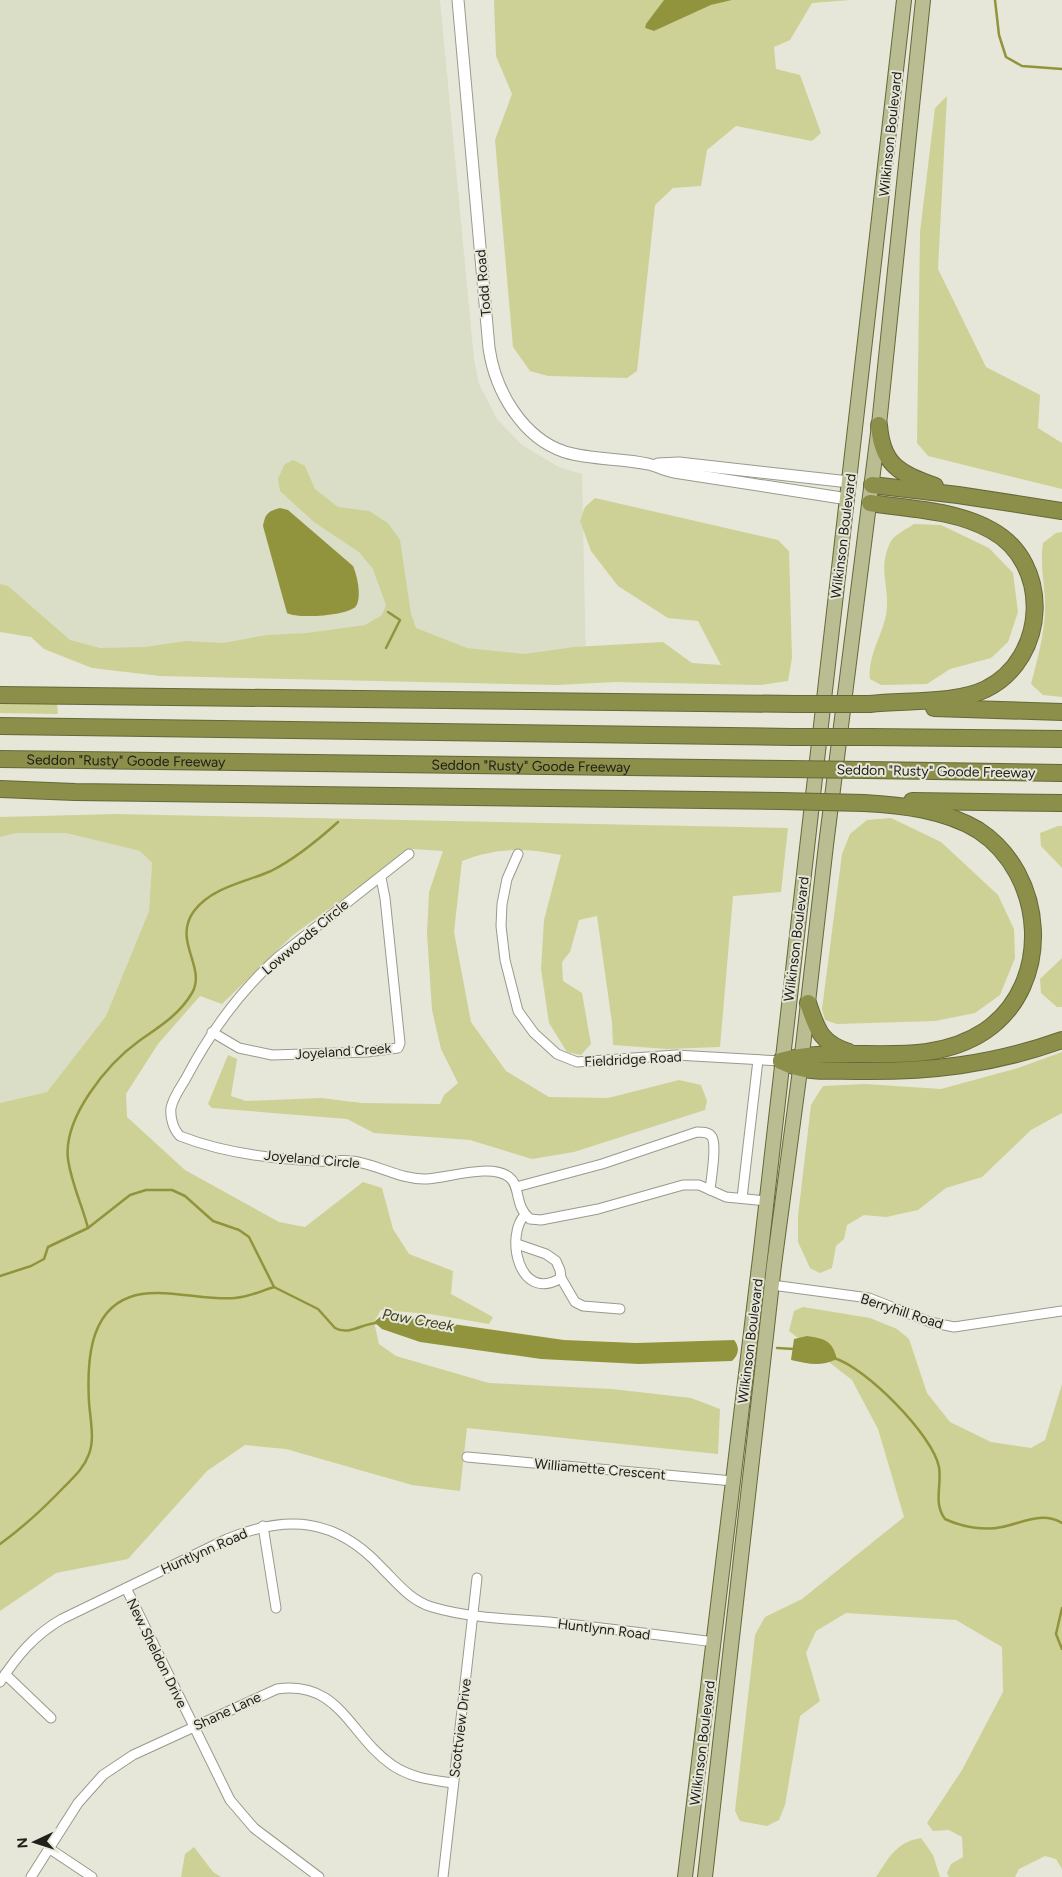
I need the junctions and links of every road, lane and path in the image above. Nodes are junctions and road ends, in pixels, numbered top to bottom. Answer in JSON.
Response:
{"nodes":[{"id":1,"x":458,"y":0,"type":"edge"},
{"id":2,"x":904,"y":0,"type":"edge"},
{"id":3,"x":923,"y":0,"type":"edge"},
{"id":4,"x":879,"y":425,"type":"junction"},
{"id":5,"x":648,"y":464,"type":"junction"},
{"id":6,"x":849,"y":482,"type":"junction"},
{"id":7,"x":872,"y":485,"type":"junction"},
{"id":8,"x":958,"y":495,"type":"junction"},
{"id":9,"x":848,"y":499,"type":"junction"},
{"id":10,"x":870,"y":502,"type":"junction"},
{"id":11,"x":1062,"y":511,"type":"edge"},
{"id":12,"x":0,"y":686,"type":"edge"},
{"id":13,"x":0,"y":695,"type":"edge"},
{"id":14,"x":50,"y":696,"type":"junction"},
{"id":15,"x":870,"y":704,"type":"junction"},
{"id":16,"x":1062,"y":712,"type":"edge"},
{"id":17,"x":0,"y":726,"type":"edge"},
{"id":18,"x":1062,"y":739,"type":"edge"},
{"id":19,"x":0,"y":759,"type":"edge"},
{"id":20,"x":1062,"y":773,"type":"edge"},
{"id":21,"x":0,"y":789,"type":"edge"},
{"id":22,"x":76,"y":792,"type":"junction"},
{"id":23,"x":0,"y":798,"type":"edge"},
{"id":24,"x":872,"y":803,"type":"junction"},
{"id":25,"x":1062,"y":803,"type":"edge"},
{"id":26,"x":409,"y":854,"type":"dead end"},
{"id":27,"x":518,"y":854,"type":"dead end"},
{"id":28,"x":381,"y":878,"type":"junction"},
{"id":29,"x":808,"y":1003,"type":"junction"},
{"id":30,"x":212,"y":1032,"type":"junction"},
{"id":31,"x":1062,"y":1040,"type":"edge"},
{"id":32,"x":858,"y":1055,"type":"junction"},
{"id":33,"x":758,"y":1060,"type":"junction"},
{"id":34,"x":781,"y":1061,"type":"junction"},
{"id":35,"x":801,"y":1063,"type":"junction"},
{"id":36,"x":775,"y":1115,"type":"junction"},
{"id":37,"x":516,"y":1187,"type":"junction"},
{"id":38,"x":710,"y":1190,"type":"junction"},
{"id":39,"x":742,"y":1198,"type":"junction"},
{"id":40,"x":766,"y":1201,"type":"junction"},
{"id":41,"x":525,"y":1215,"type":"junction"},
{"id":42,"x":518,"y":1244,"type":"junction"},
{"id":43,"x":561,"y":1278,"type":"junction"},
{"id":44,"x":772,"y":1285,"type":"junction"},
{"id":45,"x":620,"y":1309,"type":"dead end"},
{"id":46,"x":1062,"y":1311,"type":"edge"},
{"id":47,"x":467,"y":1457,"type":"dead end"},
{"id":48,"x":733,"y":1481,"type":"junction"},
{"id":49,"x":263,"y":1526,"type":"junction"},
{"id":50,"x":727,"y":1536,"type":"junction"},
{"id":51,"x":742,"y":1538,"type":"junction"},
{"id":52,"x":477,"y":1578,"type":"dead end"},
{"id":53,"x":126,"y":1588,"type":"junction"},
{"id":54,"x":276,"y":1608,"type":"dead end"},
{"id":55,"x":474,"y":1615,"type":"junction"},
{"id":56,"x":714,"y":1642,"type":"junction"},
{"id":57,"x":2,"y":1678,"type":"edge"},
{"id":58,"x":50,"y":1718,"type":"dead end"},
{"id":59,"x":193,"y":1728,"type":"junction"},
{"id":60,"x":454,"y":1783,"type":"junction"},
{"id":61,"x":50,"y":1849,"type":"junction"},
{"id":62,"x":31,"y":1877,"type":"edge"},
{"id":63,"x":92,"y":1877,"type":"edge"},
{"id":64,"x":319,"y":1877,"type":"edge"},
{"id":65,"x":443,"y":1877,"type":"edge"},
{"id":66,"x":685,"y":1877,"type":"edge"},
{"id":67,"x":704,"y":1877,"type":"edge"}],
"edges":[{"from":1,"to":5,"type":"street","name":"Todd Road"},
{"from":2,"to":6,"type":"main road","name":"Wilkinson Boulevard"},
{"from":3,"to":4,"type":"main road","name":"Wilkinson Boulevard"},
{"from":4,"to":7,"type":"main road","name":"Wilkinson Boulevard"},
{"from":4,"to":8,"type":"highway"},
{"from":5,"to":6,"type":"street","name":"Todd Road"},
{"from":5,"to":9,"type":"street","name":"Todd Road"},
{"from":6,"to":7,"type":"main road"},
{"from":6,"to":9,"type":"main road","name":"Wilkinson Boulevard"},
{"from":7,"to":8,"type":"highway"},
{"from":7,"to":10,"type":"main road","name":"Wilkinson Boulevard"},
{"from":8,"to":11,"type":"highway"},
{"from":9,"to":10,"type":"main road"},
{"from":9,"to":34,"type":"main road","name":"Wilkinson Boulevard"},
{"from":10,"to":15,"type":"highway"},
{"from":10,"to":29,"type":"main road","name":"Wilkinson Boulevard"},
{"from":12,"to":14,"type":"highway"},
{"from":13,"to":14,"type":"highway"},
{"from":14,"to":15,"type":"highway","bridge":true},
{"from":15,"to":16,"type":"highway"},
{"from":17,"to":18,"type":"highway","bridge":true},
{"from":19,"to":20,"type":"highway","name":"Seddon \"Rusty\" Goode Freeway","bridge":true},
{"from":21,"to":22,"type":"highway"},
{"from":22,"to":23,"type":"highway"},
{"from":22,"to":24,"type":"highway","bridge":true},
{"from":24,"to":25,"type":"highway"},
{"from":24,"to":32,"type":"highway"},
{"from":26,"to":28,"type":"street","name":"Lowwoods Circle"},
{"from":27,"to":33,"type":"street","name":"Fieldridge Road"},
{"from":28,"to":30,"type":"street","name":"Lowwoods Circle"},
{"from":28,"to":30,"type":"street","name":"Joyeland Creek"},
{"from":29,"to":32,"type":"highway"},
{"from":29,"to":35,"type":"main road","name":"Wilkinson Boulevard"},
{"from":30,"to":37,"type":"street","name":"Joyeland Circle"},
{"from":31,"to":35,"type":"highway"},
{"from":32,"to":35,"type":"highway"},
{"from":33,"to":34,"type":"street","name":"Fieldridge Road"},
{"from":33,"to":39,"type":"street"},
{"from":34,"to":35,"type":"highway"},
{"from":34,"to":36,"type":"main road","name":"Wilkinson Boulevard"},
{"from":35,"to":44,"type":"main road","name":"Wilkinson Boulevard"},
{"from":36,"to":40,"type":"main road","name":"Wilkinson Boulevard"},
{"from":36,"to":44,"type":"main road"},
{"from":37,"to":38,"type":"street"},
{"from":37,"to":41,"type":"street"},
{"from":38,"to":39,"type":"street"},
{"from":38,"to":41,"type":"street"},
{"from":39,"to":40,"type":"street"},
{"from":40,"to":48,"type":"main road","name":"Wilkinson Boulevard"},
{"from":41,"to":42,"type":"street"},
{"from":42,"to":43,"type":"street"},
{"from":42,"to":43,"type":"street"},
{"from":43,"to":45,"type":"street"},
{"from":44,"to":46,"type":"street","name":"Berryhill Road"},
{"from":44,"to":51,"type":"main road","name":"Wilkinson Boulevard"},
{"from":47,"to":48,"type":"street","name":"Williamette Crescent"},
{"from":48,"to":50,"type":"main road","name":"Wilkinson Boulevard"},
{"from":49,"to":53,"type":"street","name":"Huntlynn Road"},
{"from":49,"to":54,"type":"street"},
{"from":49,"to":55,"type":"street","name":"Huntlynn Road"},
{"from":50,"to":51,"type":"main road"},
{"from":50,"to":56,"type":"main road","name":"Wilkinson Boulevard"},
{"from":51,"to":67,"type":"main road","name":"Wilkinson Boulevard"},
{"from":52,"to":55,"type":"street","name":"Scottview Drive"},
{"from":53,"to":57,"type":"street","name":"Huntlynn Road"},
{"from":53,"to":59,"type":"street","name":"New Sheldon Drive"},
{"from":55,"to":56,"type":"street","name":"Huntlynn Road"},
{"from":55,"to":60,"type":"street","name":"Scottview Drive"},
{"from":56,"to":66,"type":"main road","name":"Wilkinson Boulevard"},
{"from":57,"to":58,"type":"street"},
{"from":59,"to":60,"type":"street","name":"Shane Lane"},
{"from":59,"to":61,"type":"street","name":"Shane Lane"},
{"from":59,"to":64,"type":"street","name":"New Sheldon Drive"},
{"from":60,"to":65,"type":"street","name":"Scottview Drive"},
{"from":61,"to":62,"type":"street","name":"Shane Lane"},
{"from":61,"to":63,"type":"street"}]}
